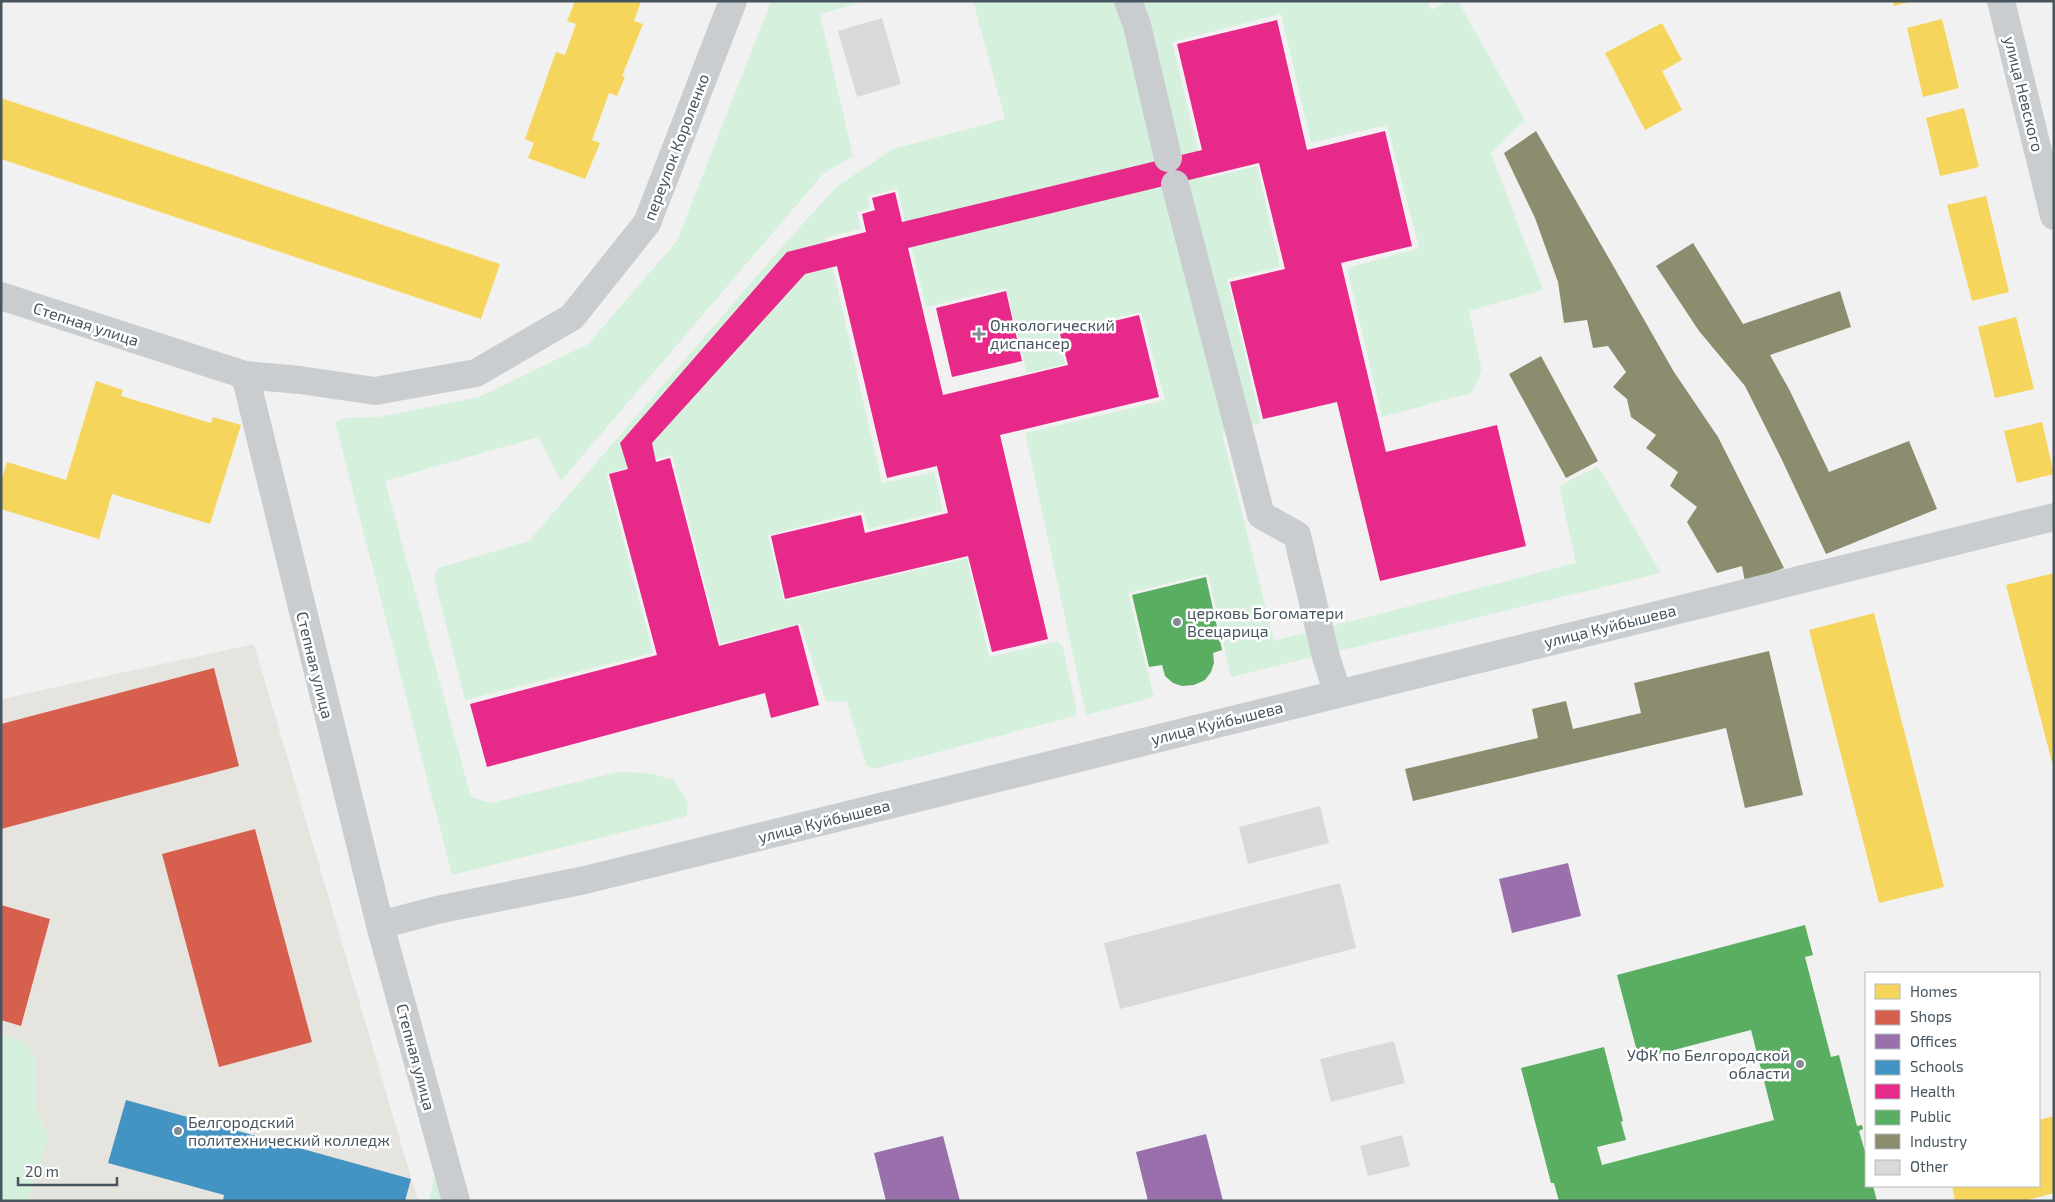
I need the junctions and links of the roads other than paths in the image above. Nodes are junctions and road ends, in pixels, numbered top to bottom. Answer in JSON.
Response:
{"nodes":[{"id":1,"x":733,"y":1,"type":"edge"},
{"id":2,"x":1128,"y":1,"type":"edge"},
{"id":3,"x":2001,"y":1,"type":"edge"},
{"id":4,"x":2054,"y":216,"type":"edge"},
{"id":5,"x":1,"y":296,"type":"edge"},
{"id":6,"x":245,"y":375,"type":"junction"},
{"id":7,"x":2054,"y":517,"type":"edge"},
{"id":8,"x":1338,"y":694,"type":"junction"},
{"id":9,"x":380,"y":925,"type":"junction"},
{"id":10,"x":456,"y":1201,"type":"edge"}],
"edges":[{"from":1,"to":6,"type":"street","name":"переулок Короленко"},
{"from":2,"to":8,"type":"street"},
{"from":3,"to":4,"type":"street","name":"улица Невского"},
{"from":5,"to":6,"type":"street","name":"Степная улица"},
{"from":6,"to":9,"type":"street","name":"Степная улица"},
{"from":7,"to":8,"type":"street","name":"улица Куйбышева"},
{"from":8,"to":9,"type":"street","name":"улица Куйбышева"},
{"from":9,"to":10,"type":"street","name":"Степная улица"}]}
